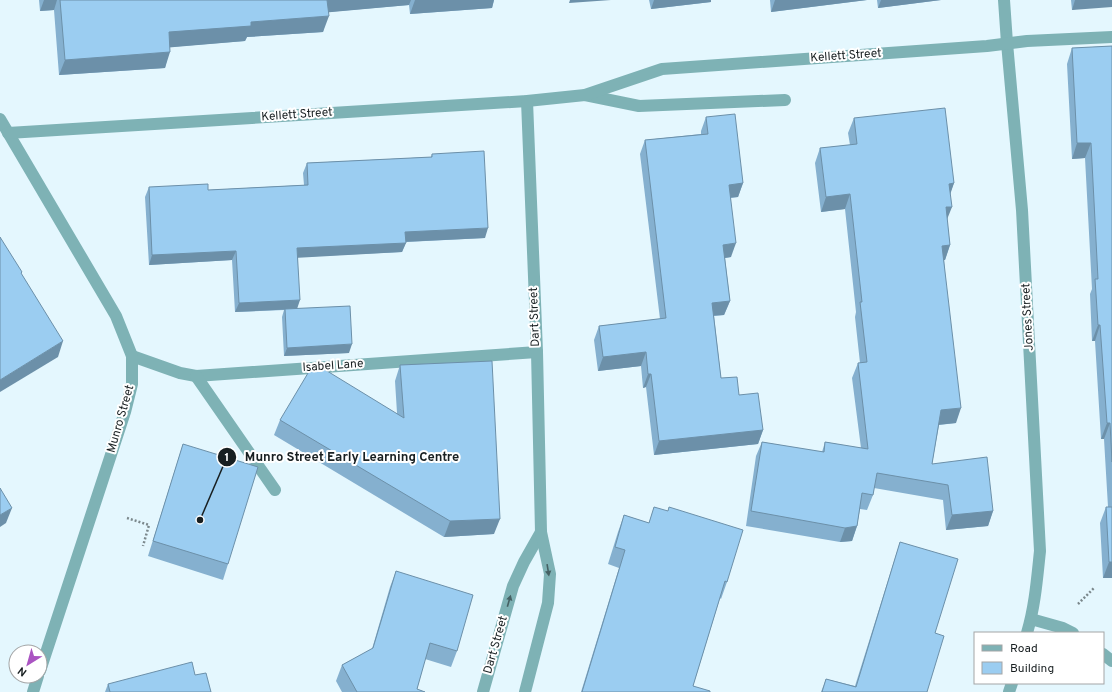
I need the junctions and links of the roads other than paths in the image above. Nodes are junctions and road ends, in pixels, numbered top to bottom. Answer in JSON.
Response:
{"nodes":[{"id":1,"x":1004,"y":0,"type":"edge"},
{"id":2,"x":1112,"y":37,"type":"edge"},
{"id":3,"x":1007,"y":43,"type":"junction"},
{"id":4,"x":585,"y":95,"type":"junction"},
{"id":5,"x":785,"y":100,"type":"dead end"},
{"id":6,"x":527,"y":101,"type":"junction"},
{"id":7,"x":0,"y":119,"type":"edge"},
{"id":8,"x":8,"y":133,"type":"junction"},
{"id":9,"x":537,"y":352,"type":"junction"},
{"id":10,"x":132,"y":356,"type":"junction"},
{"id":11,"x":196,"y":376,"type":"junction"},
{"id":12,"x":275,"y":490,"type":"dead end"},
{"id":13,"x":540,"y":532,"type":"junction"},
{"id":14,"x":1031,"y":620,"type":"junction"},
{"id":15,"x":1027,"y":632,"type":"edge"},
{"id":16,"x":1071,"y":632,"type":"edge"},
{"id":17,"x":48,"y":647,"type":"edge"},
{"id":18,"x":1104,"y":655,"type":"edge"},
{"id":19,"x":1112,"y":661,"type":"edge"},
{"id":20,"x":483,"y":692,"type":"edge"},
{"id":21,"x":525,"y":692,"type":"edge"}],
"edges":[{"from":1,"to":3,"type":"street","name":"Jones Street"},
{"from":2,"to":3,"type":"street","name":"Kellett Street"},
{"from":3,"to":4,"type":"street","name":"Kellett Street"},
{"from":3,"to":14,"type":"street","name":"Jones Street"},
{"from":4,"to":5,"type":"street","name":"Kellett Street"},
{"from":4,"to":6,"type":"street","name":"Kellett Street"},
{"from":6,"to":8,"type":"street","name":"Kellett Street"},
{"from":6,"to":9,"type":"street","name":"Dart Street"},
{"from":7,"to":8,"type":"street","name":"Munro Street"},
{"from":8,"to":10,"type":"street","name":"Munro Street"},
{"from":9,"to":11,"type":"street","name":"Isabel Lane"},
{"from":9,"to":13,"type":"street","name":"Dart Street"},
{"from":10,"to":11,"type":"street","name":"Isabel Lane"},
{"from":10,"to":17,"type":"street","name":"Munro Street"},
{"from":11,"to":12,"type":"street"},
{"from":20,"to":13,"type":"street","name":"Dart Street","one_way":true},
{"from":13,"to":21,"type":"street","name":"Dart Street","one_way":true},
{"from":14,"to":15,"type":"street","name":"Jones Street"},
{"from":14,"to":16,"type":"street"},
{"from":18,"to":19,"type":"street"}]}
